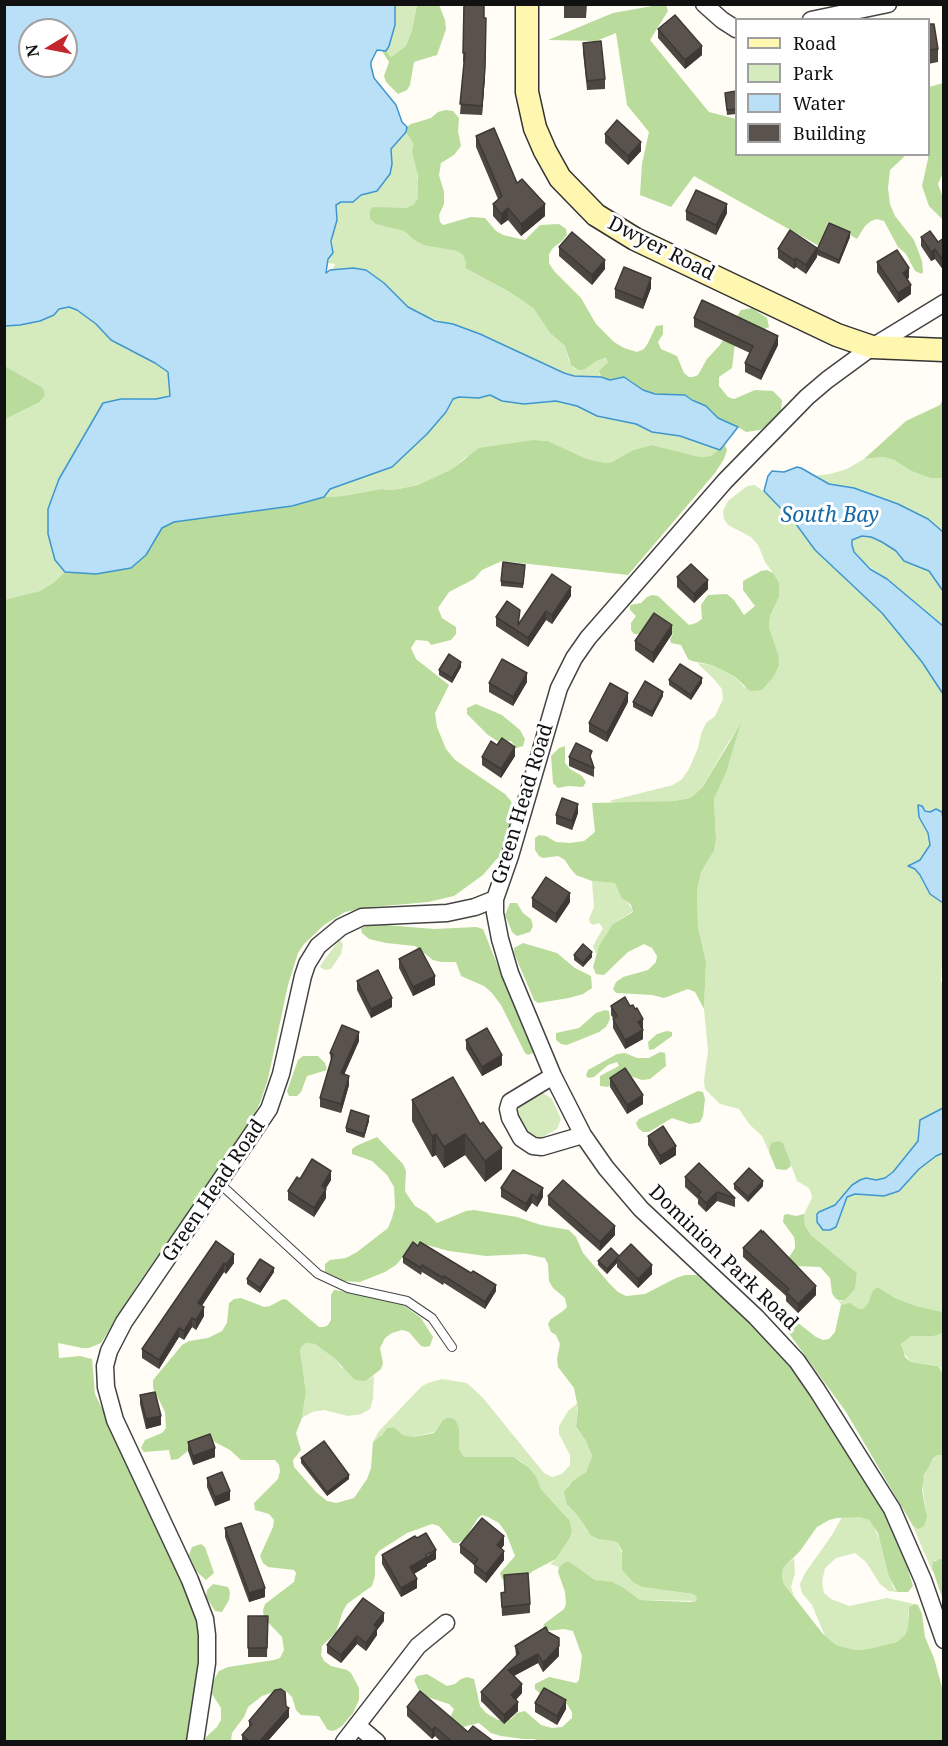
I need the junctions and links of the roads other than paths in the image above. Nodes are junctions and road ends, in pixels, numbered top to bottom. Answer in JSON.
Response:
{"nodes":[{"id":1,"x":527,"y":4,"type":"edge"},
{"id":2,"x":704,"y":4,"type":"edge"},
{"id":3,"x":888,"y":4,"type":"edge"},
{"id":4,"x":849,"y":8,"type":"edge"},
{"id":5,"x":817,"y":18,"type":"edge"},
{"id":6,"x":735,"y":27,"type":"edge"},
{"id":7,"x":944,"y":303,"type":"edge"},
{"id":8,"x":873,"y":347,"type":"junction"},
{"id":9,"x":944,"y":350,"type":"edge"},
{"id":10,"x":495,"y":899,"type":"junction"},
{"id":11,"x":553,"y":1076,"type":"junction"},
{"id":12,"x":583,"y":1135,"type":"junction"},
{"id":13,"x":218,"y":1182,"type":"junction"},
{"id":14,"x":452,"y":1347,"type":"dead end"},
{"id":15,"x":446,"y":1623,"type":"dead end"},
{"id":16,"x":944,"y":1640,"type":"edge"},
{"id":17,"x":357,"y":1725,"type":"junction"},
{"id":18,"x":195,"y":1742,"type":"edge"},
{"id":19,"x":344,"y":1742,"type":"edge"},
{"id":20,"x":377,"y":1742,"type":"edge"}],
"edges":[{"from":1,"to":8,"type":"street","name":"Dwyer Road"},
{"from":2,"to":6,"type":"street"},
{"from":3,"to":4,"type":"street"},
{"from":4,"to":5,"type":"street"},
{"from":7,"to":8,"type":"street","name":"Green Head Road"},
{"from":8,"to":9,"type":"street"},
{"from":8,"to":10,"type":"street","name":"Green Head Road"},
{"from":10,"to":11,"type":"street","name":"Dominion Park Road"},
{"from":10,"to":13,"type":"street","name":"Green Head Road"},
{"from":11,"to":12,"type":"street","name":"Dominion Park Road"},
{"from":11,"to":12,"type":"street"},
{"from":12,"to":16,"type":"street","name":"Dominion Park Road"},
{"from":13,"to":14,"type":"lane"},
{"from":13,"to":18,"type":"street","name":"Green Head Road"},
{"from":15,"to":17,"type":"street"},
{"from":17,"to":19,"type":"street"},
{"from":17,"to":20,"type":"street"}]}
